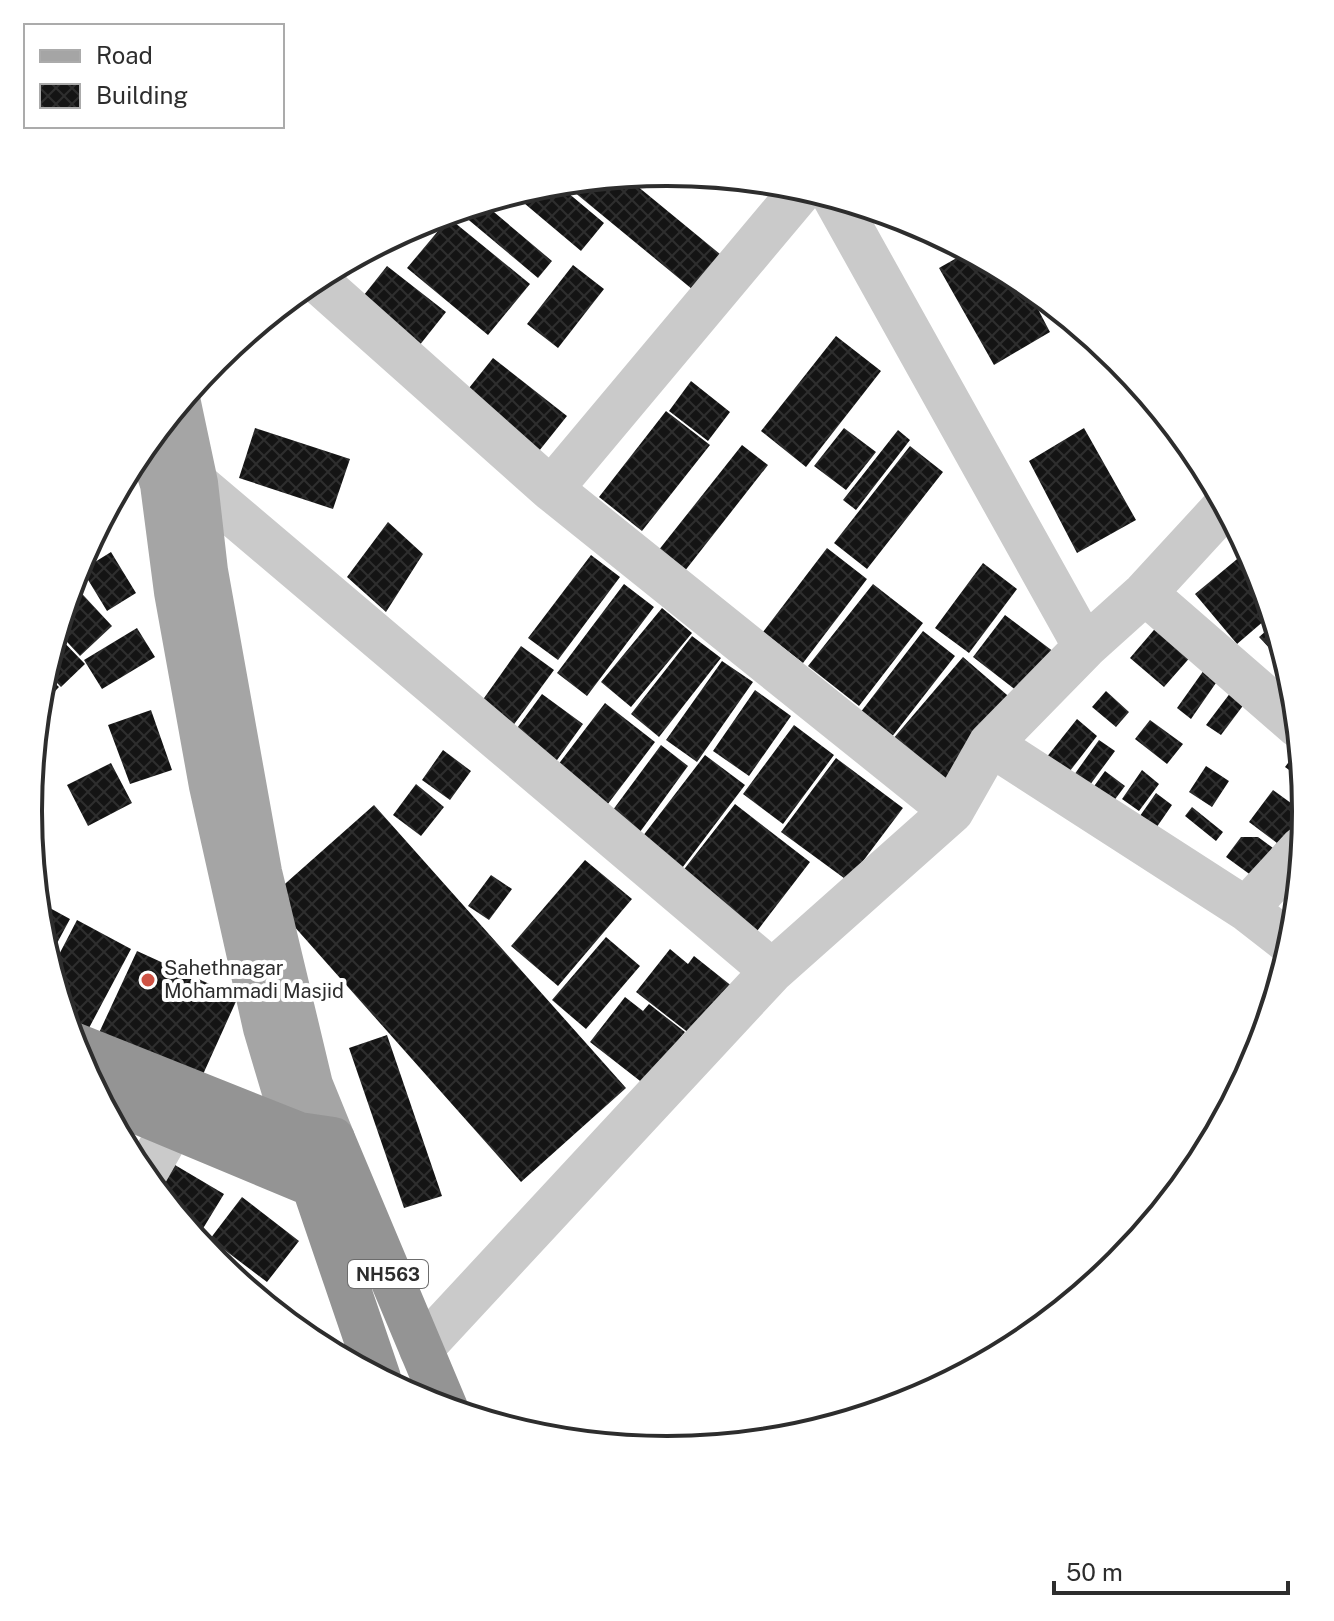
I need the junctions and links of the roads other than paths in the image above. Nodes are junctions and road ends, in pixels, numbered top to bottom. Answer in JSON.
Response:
{"nodes":[{"id":1,"x":794,"y":199,"type":"edge"},
{"id":2,"x":842,"y":211,"type":"edge"},
{"id":3,"x":325,"y":288,"type":"edge"},
{"id":4,"x":182,"y":417,"type":"edge"},
{"id":5,"x":153,"y":455,"type":"edge"},
{"id":6,"x":196,"y":483,"type":"junction"},
{"id":7,"x":551,"y":489,"type":"junction"},
{"id":8,"x":1217,"y":515,"type":"edge"},
{"id":9,"x":1145,"y":593,"type":"junction"},
{"id":10,"x":1085,"y":647,"type":"junction"},
{"id":11,"x":1284,"y":714,"type":"edge"},
{"id":12,"x":990,"y":744,"type":"junction"},
{"id":13,"x":952,"y":811,"type":"junction"},
{"id":14,"x":1290,"y":861,"type":"edge"},
{"id":15,"x":1246,"y":909,"type":"junction"},
{"id":16,"x":1279,"y":935,"type":"edge"},
{"id":17,"x":772,"y":971,"type":"junction"},
{"id":18,"x":90,"y":1051,"type":"edge"},
{"id":19,"x":114,"y":1102,"type":"edge"},
{"id":20,"x":173,"y":1125,"type":"junction"},
{"id":21,"x":316,"y":1137,"type":"junction"},
{"id":22,"x":151,"y":1164,"type":"edge"},
{"id":23,"x":330,"y":1186,"type":"junction"},
{"id":24,"x":421,"y":1349,"type":"junction"},
{"id":25,"x":375,"y":1363,"type":"edge"},
{"id":26,"x":439,"y":1392,"type":"edge"}],
"edges":[{"from":1,"to":7,"type":"street"},
{"from":2,"to":10,"type":"street"},
{"from":3,"to":7,"type":"street"},
{"from":4,"to":6,"type":"main road"},
{"from":5,"to":21,"type":"main road"},
{"from":6,"to":17,"type":"street"},
{"from":6,"to":21,"type":"main road"},
{"from":7,"to":13,"type":"street"},
{"from":8,"to":9,"type":"street"},
{"from":9,"to":10,"type":"street"},
{"from":9,"to":11,"type":"street"},
{"from":10,"to":12,"type":"street"},
{"from":12,"to":13,"type":"street"},
{"from":12,"to":15,"type":"street"},
{"from":13,"to":17,"type":"street"},
{"from":14,"to":15,"type":"street"},
{"from":15,"to":16,"type":"street"},
{"from":17,"to":24,"type":"street"},
{"from":18,"to":21,"type":"highway"},
{"from":19,"to":20,"type":"highway"},
{"from":20,"to":22,"type":"street"},
{"from":20,"to":23,"type":"highway"},
{"from":21,"to":23,"type":"highway","number":"NH563"},
{"from":23,"to":24,"type":"highway","number":"NH563"},
{"from":23,"to":25,"type":"highway","number":"NH563"},
{"from":24,"to":26,"type":"highway","number":"NH563"}]}
